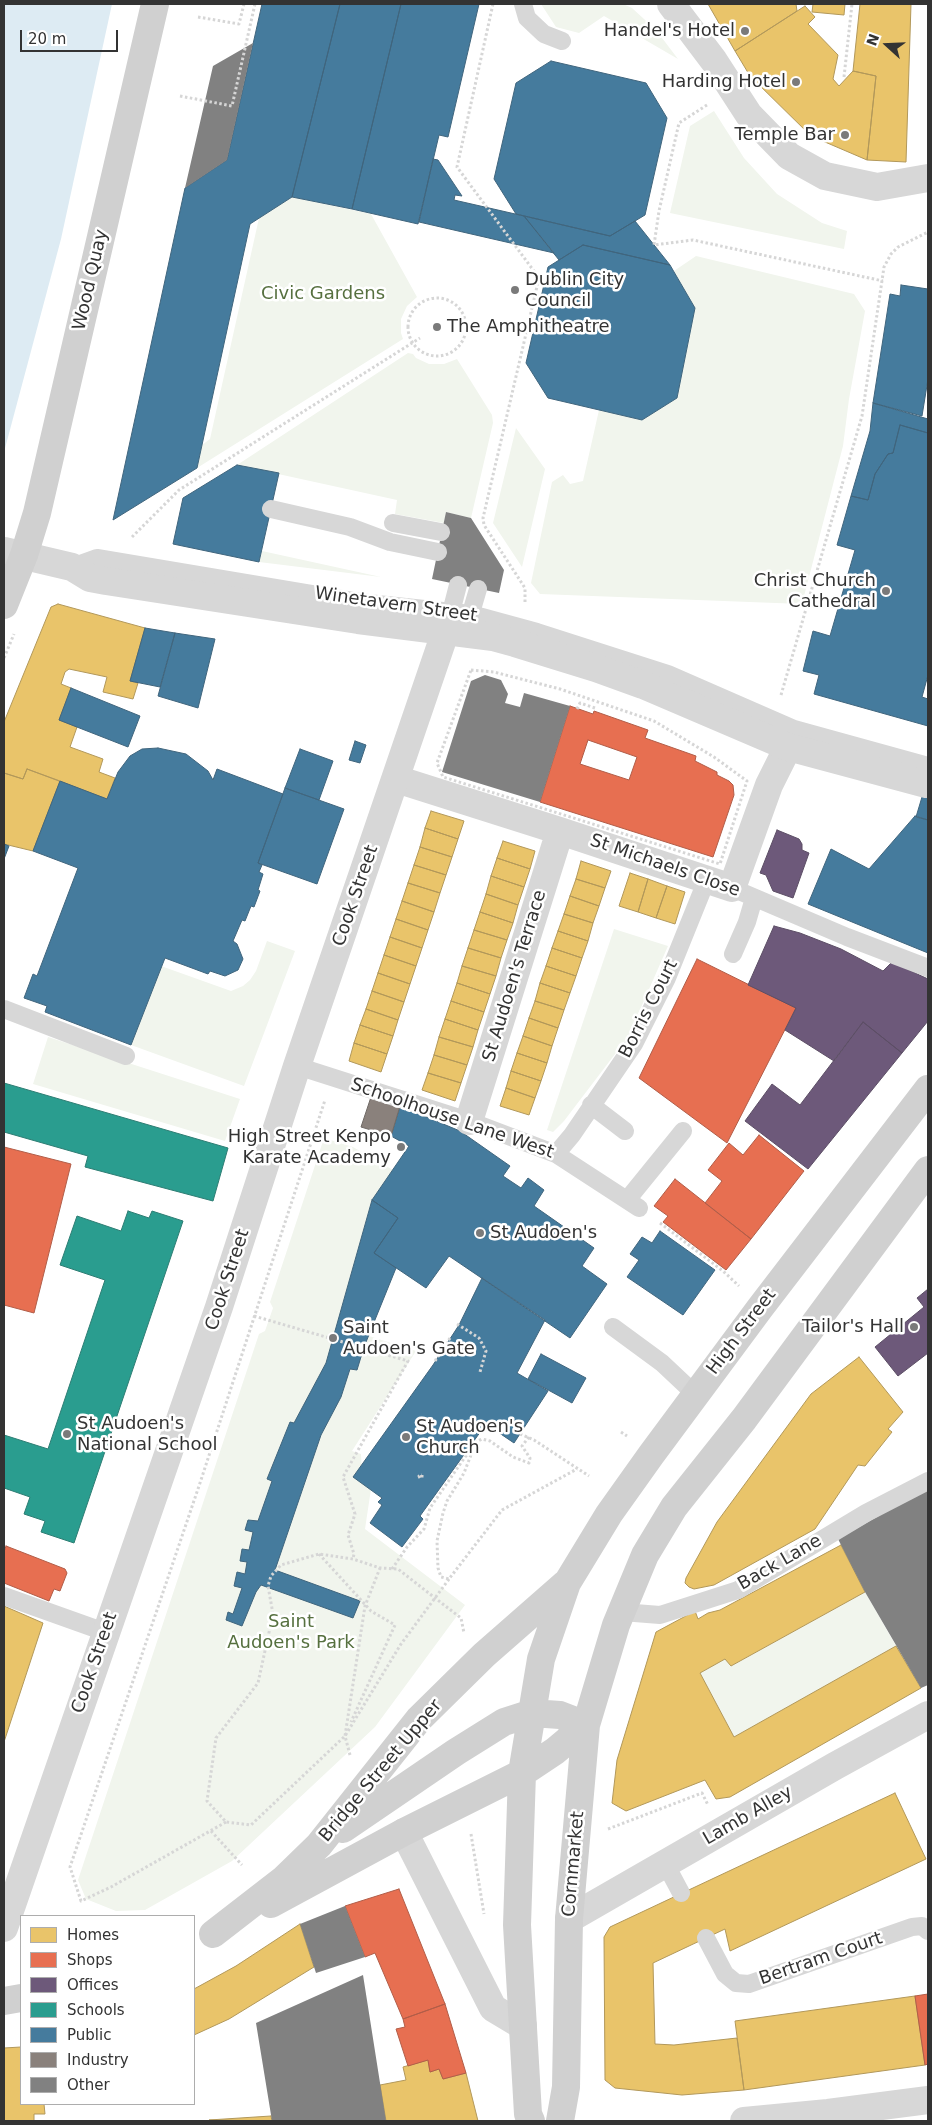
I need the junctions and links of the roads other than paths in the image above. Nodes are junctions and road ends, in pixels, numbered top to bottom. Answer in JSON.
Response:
{"nodes":[{"id":1,"x":155,"y":4,"type":"edge"},
{"id":2,"x":523,"y":4,"type":"edge"},
{"id":3,"x":671,"y":4,"type":"edge"},
{"id":4,"x":562,"y":41,"type":"dead end"},
{"id":5,"x":928,"y":178,"type":"edge"},
{"id":6,"x":271,"y":509,"type":"dead end"},
{"id":7,"x":393,"y":523,"type":"dead end"},
{"id":8,"x":442,"y":532,"type":"dead end"},
{"id":9,"x":438,"y":552,"type":"dead end"},
{"id":10,"x":14,"y":553,"type":"edge"},
{"id":11,"x":458,"y":584,"type":"dead end"},
{"id":12,"x":478,"y":589,"type":"dead end"},
{"id":13,"x":4,"y":605,"type":"edge"},
{"id":14,"x":459,"y":622,"type":"junction"},
{"id":15,"x":791,"y":738,"type":"junction"},
{"id":16,"x":927,"y":775,"type":"edge"},
{"id":17,"x":396,"y":779,"type":"junction"},
{"id":18,"x":560,"y":830,"type":"junction"},
{"id":19,"x":731,"y":888,"type":"junction"},
{"id":20,"x":733,"y":954,"type":"dead end"},
{"id":21,"x":928,"y":968,"type":"edge"},
{"id":22,"x":4,"y":1009,"type":"edge"},
{"id":23,"x":126,"y":1056,"type":"dead end"},
{"id":24,"x":298,"y":1066,"type":"junction"},
{"id":25,"x":928,"y":1089,"type":"edge"},
{"id":26,"x":591,"y":1106,"type":"junction"},
{"id":27,"x":469,"y":1121,"type":"junction"},
{"id":28,"x":625,"y":1131,"type":"dead end"},
{"id":29,"x":683,"y":1131,"type":"dead end"},
{"id":30,"x":556,"y":1154,"type":"junction"},
{"id":31,"x":928,"y":1170,"type":"edge"},
{"id":32,"x":613,"y":1328,"type":"dead end"},
{"id":33,"x":696,"y":1395,"type":"junction"},
{"id":34,"x":928,"y":1481,"type":"edge"},
{"id":35,"x":567,"y":1583,"type":"junction"},
{"id":36,"x":4,"y":1596,"type":"edge"},
{"id":37,"x":622,"y":1612,"type":"junction"},
{"id":38,"x":106,"y":1632,"type":"junction"},
{"id":39,"x":532,"y":1713,"type":"junction"},
{"id":40,"x":928,"y":1715,"type":"edge"},
{"id":41,"x":586,"y":1725,"type":"junction"},
{"id":42,"x":522,"y":1773,"type":"junction"},
{"id":43,"x":404,"y":1832,"type":"junction"},
{"id":44,"x":319,"y":1845,"type":"junction"},
{"id":45,"x":665,"y":1863,"type":"junction"},
{"id":46,"x":681,"y":1894,"type":"dead end"},
{"id":47,"x":569,"y":1919,"type":"junction"},
{"id":48,"x":4,"y":1928,"type":"edge"},
{"id":49,"x":928,"y":1931,"type":"edge"},
{"id":50,"x":706,"y":1938,"type":"dead end"},
{"id":51,"x":203,"y":1939,"type":"edge"},
{"id":52,"x":20,"y":1998,"type":"edge"},
{"id":53,"x":4,"y":2001,"type":"edge"},
{"id":54,"x":523,"y":2026,"type":"junction"},
{"id":55,"x":928,"y":2100,"type":"edge"},
{"id":56,"x":531,"y":2121,"type":"edge"},
{"id":57,"x":560,"y":2121,"type":"edge"},
{"id":58,"x":744,"y":2121,"type":"edge"}],
"edges":[{"from":1,"to":10,"type":"main road","name":"Wood Quay"},
{"from":2,"to":4,"type":"lane"},
{"from":3,"to":5,"type":"street"},
{"from":6,"to":9,"type":"lane"},
{"from":7,"to":8,"type":"lane"},
{"from":10,"to":13,"type":"main road","name":"Wood Quay"},
{"from":10,"to":14,"type":"street","name":"Winetavern Street"},
{"from":11,"to":14,"type":"lane"},
{"from":12,"to":14,"type":"lane"},
{"from":14,"to":15,"type":"street","name":"Winetavern Street"},
{"from":14,"to":17,"type":"street","name":"Cook Street"},
{"from":15,"to":16,"type":"street","name":"Winetavern Street"},
{"from":15,"to":19,"type":"street"},
{"from":17,"to":18,"type":"street","name":"St Michaels Close"},
{"from":17,"to":24,"type":"street","name":"Cook Street"},
{"from":18,"to":19,"type":"street","name":"St Michaels Close"},
{"from":18,"to":27,"type":"street","name":"St Audoen's Terrace"},
{"from":19,"to":20,"type":"lane"},
{"from":19,"to":21,"type":"lane","name":"St Michaels Close"},
{"from":19,"to":26,"type":"lane","name":"Borris Court"},
{"from":22,"to":23,"type":"lane"},
{"from":24,"to":27,"type":"lane","name":"Schoolhouse Lane West"},
{"from":24,"to":38,"type":"street","name":"Cook Street"},
{"from":25,"to":33,"type":"main road","name":"High Street"},
{"from":26,"to":28,"type":"lane"},
{"from":26,"to":30,"type":"lane","name":"Borris Court"},
{"from":27,"to":30,"type":"lane","name":"Schoolhouse Lane West"},
{"from":29,"to":30,"type":"lane","name":"Schoolhouse Lane West"},
{"from":31,"to":37,"type":"main road"},
{"from":32,"to":33,"type":"lane"},
{"from":33,"to":35,"type":"main road","name":"High Street"},
{"from":34,"to":37,"type":"lane","name":"Back Lane"},
{"from":35,"to":39,"type":"main road"},
{"from":35,"to":44,"type":"main road","name":"Bridge Street Upper"},
{"from":36,"to":38,"type":"lane"},
{"from":37,"to":41,"type":"main road","name":"Cornmarket"},
{"from":38,"to":48,"type":"street","name":"Cook Street"},
{"from":39,"to":41,"type":"main road"},
{"from":39,"to":42,"type":"main road"},
{"from":39,"to":44,"type":"main road"},
{"from":40,"to":45,"type":"street","name":"Lamb Alley"},
{"from":41,"to":42,"type":"main road","name":"Bridge Street Upper"},
{"from":41,"to":47,"type":"main road","name":"Cornmarket"},
{"from":42,"to":43,"type":"main road","name":"Bridge Street Upper"},
{"from":42,"to":54,"type":"main road"},
{"from":43,"to":51,"type":"main road","name":"Bridge Street Upper"},
{"from":43,"to":54,"type":"street"},
{"from":44,"to":51,"type":"main road","name":"Bridge Street Upper"},
{"from":45,"to":46,"type":"lane"},
{"from":45,"to":47,"type":"street","name":"Lamb Alley"},
{"from":47,"to":57,"type":"main road","name":"Cornmarket"},
{"from":49,"to":50,"type":"lane","name":"Bertram Court"},
{"from":52,"to":53,"type":"main road"},
{"from":54,"to":56,"type":"main road"},
{"from":55,"to":58,"type":"street"}]}
